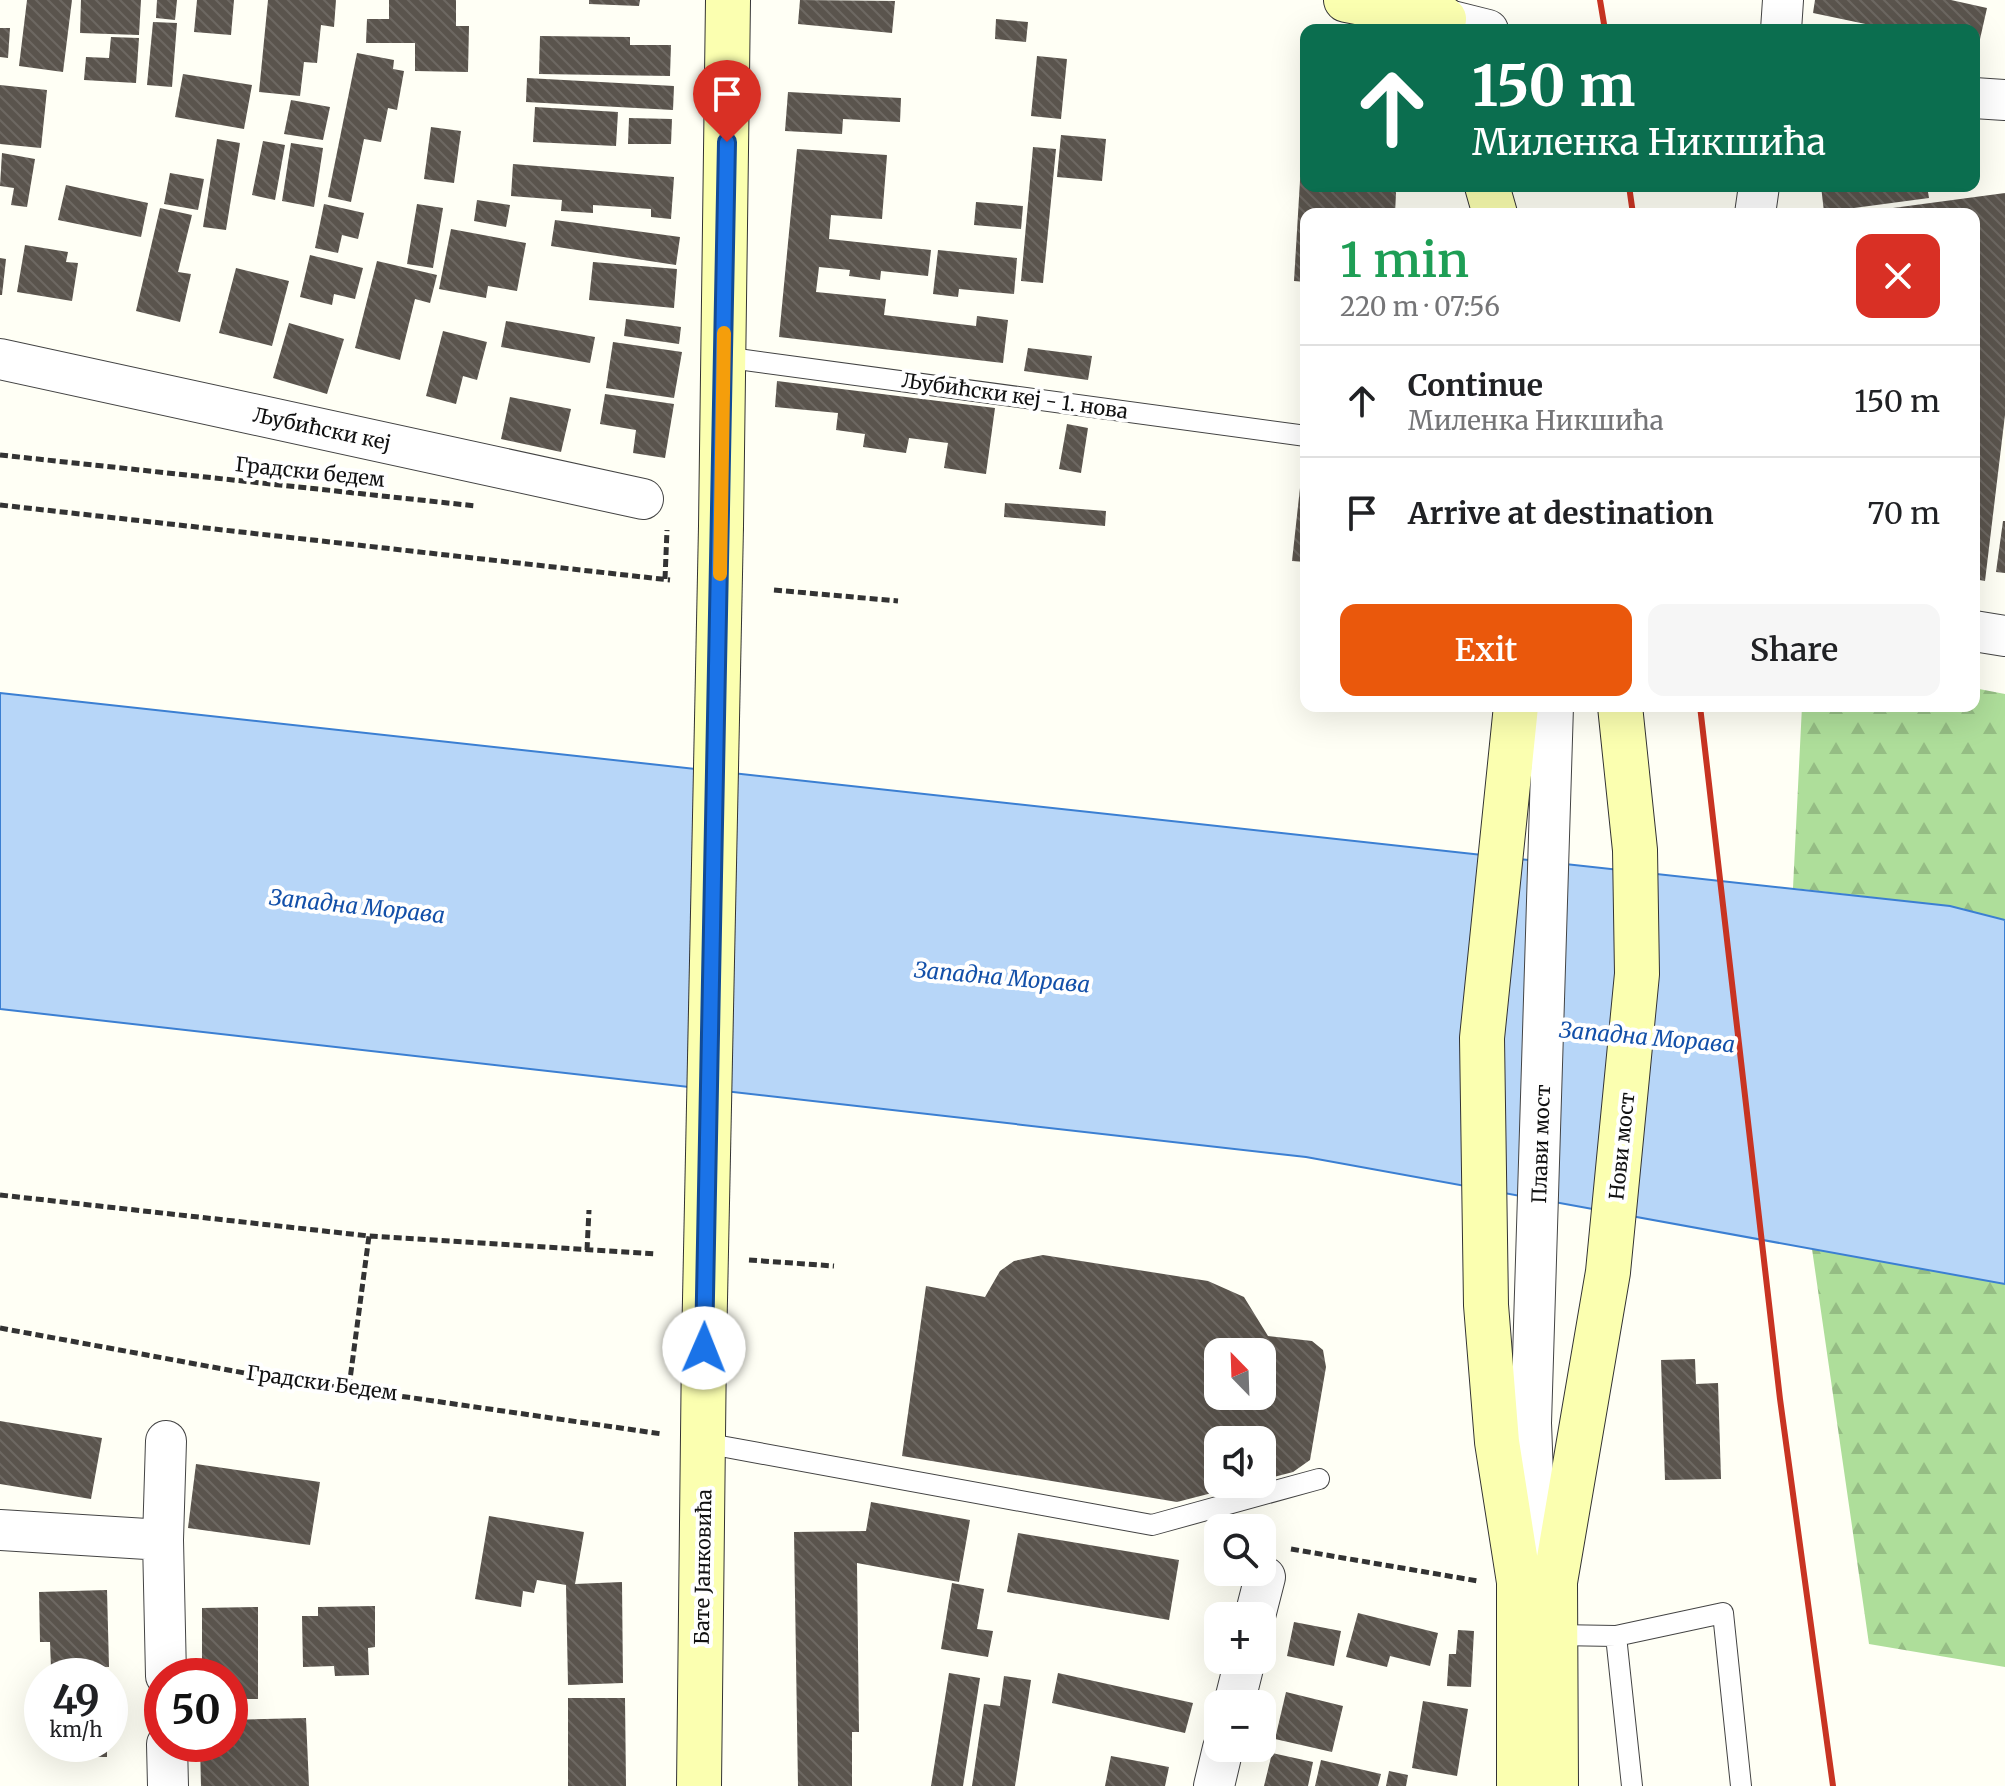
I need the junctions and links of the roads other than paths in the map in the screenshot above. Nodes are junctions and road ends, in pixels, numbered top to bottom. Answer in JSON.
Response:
{"nodes":[{"id":1,"x":728,"y":0,"type":"edge"},
{"id":2,"x":1346,"y":0,"type":"edge"},
{"id":3,"x":1783,"y":0,"type":"edge"},
{"id":4,"x":1443,"y":16,"type":"edge"},
{"id":5,"x":1469,"y":24,"type":"edge"},
{"id":6,"x":1781,"y":24,"type":"edge"},
{"id":7,"x":1980,"y":98,"type":"edge"},
{"id":8,"x":2005,"y":100,"type":"edge"},
{"id":9,"x":723,"y":357,"type":"junction"},
{"id":10,"x":0,"y":359,"type":"edge"},
{"id":11,"x":1300,"y":435,"type":"edge"},
{"id":12,"x":655,"y":511,"type":"road end"},
{"id":13,"x":1980,"y":632,"type":"edge"},
{"id":14,"x":2005,"y":636,"type":"edge"},
{"id":15,"x":1515,"y":712,"type":"edge"},
{"id":16,"x":1553,"y":712,"type":"edge"},
{"id":17,"x":1621,"y":712,"type":"edge"},
{"id":18,"x":166,"y":1441,"type":"dead end"},
{"id":19,"x":704,"y":1443,"type":"junction"},
{"id":20,"x":1319,"y":1479,"type":"dead end"},
{"id":21,"x":0,"y":1530,"type":"edge"},
{"id":22,"x":163,"y":1540,"type":"junction"},
{"id":23,"x":1524,"y":1582,"type":"junction"},
{"id":24,"x":1556,"y":1635,"type":"junction"},
{"id":25,"x":1616,"y":1636,"type":"junction"},
{"id":26,"x":166,"y":1658,"type":"edge"},
{"id":27,"x":167,"y":1762,"type":"edge"},
{"id":28,"x":1220,"y":1762,"type":"edge"},
{"id":29,"x":168,"y":1786,"type":"edge"},
{"id":30,"x":699,"y":1786,"type":"edge"},
{"id":31,"x":1214,"y":1786,"type":"edge"},
{"id":32,"x":1519,"y":1786,"type":"edge"},
{"id":33,"x":1556,"y":1786,"type":"edge"},
{"id":34,"x":1632,"y":1786,"type":"edge"},
{"id":35,"x":1741,"y":1786,"type":"edge"}],
"edges":[{"from":1,"to":9,"type":"main road","name":"Бате Јанковића"},
{"from":2,"to":4,"type":"main road"},
{"from":3,"to":6,"type":"street"},
{"from":4,"to":5,"type":"street"},
{"from":7,"to":8,"type":"street"},
{"from":9,"to":11,"type":"lane","name":"Љубићски кеј - 1. нова"},
{"from":9,"to":19,"type":"main road","name":"Бате Јанковића","bridge":true},
{"from":10,"to":12,"type":"street","name":"Љубићски кеј"},
{"from":13,"to":14,"type":"street"},
{"from":15,"to":23,"type":"main road"},
{"from":16,"to":23,"type":"street","name":"Плави мост"},
{"from":17,"to":23,"type":"main road","name":"Нови мост"},
{"from":18,"to":22,"type":"street"},
{"from":19,"to":20,"type":"lane"},
{"from":19,"to":30,"type":"main road","name":"Бате Јанковића"},
{"from":21,"to":22,"type":"street"},
{"from":22,"to":26,"type":"street"},
{"from":23,"to":24,"type":"main road"},
{"from":23,"to":32,"type":"main road"},
{"from":24,"to":25,"type":"lane"},
{"from":24,"to":33,"type":"main road"},
{"from":25,"to":34,"type":"lane"},
{"from":25,"to":35,"type":"lane"},
{"from":27,"to":29,"type":"street"},
{"from":28,"to":31,"type":"street"}]}
